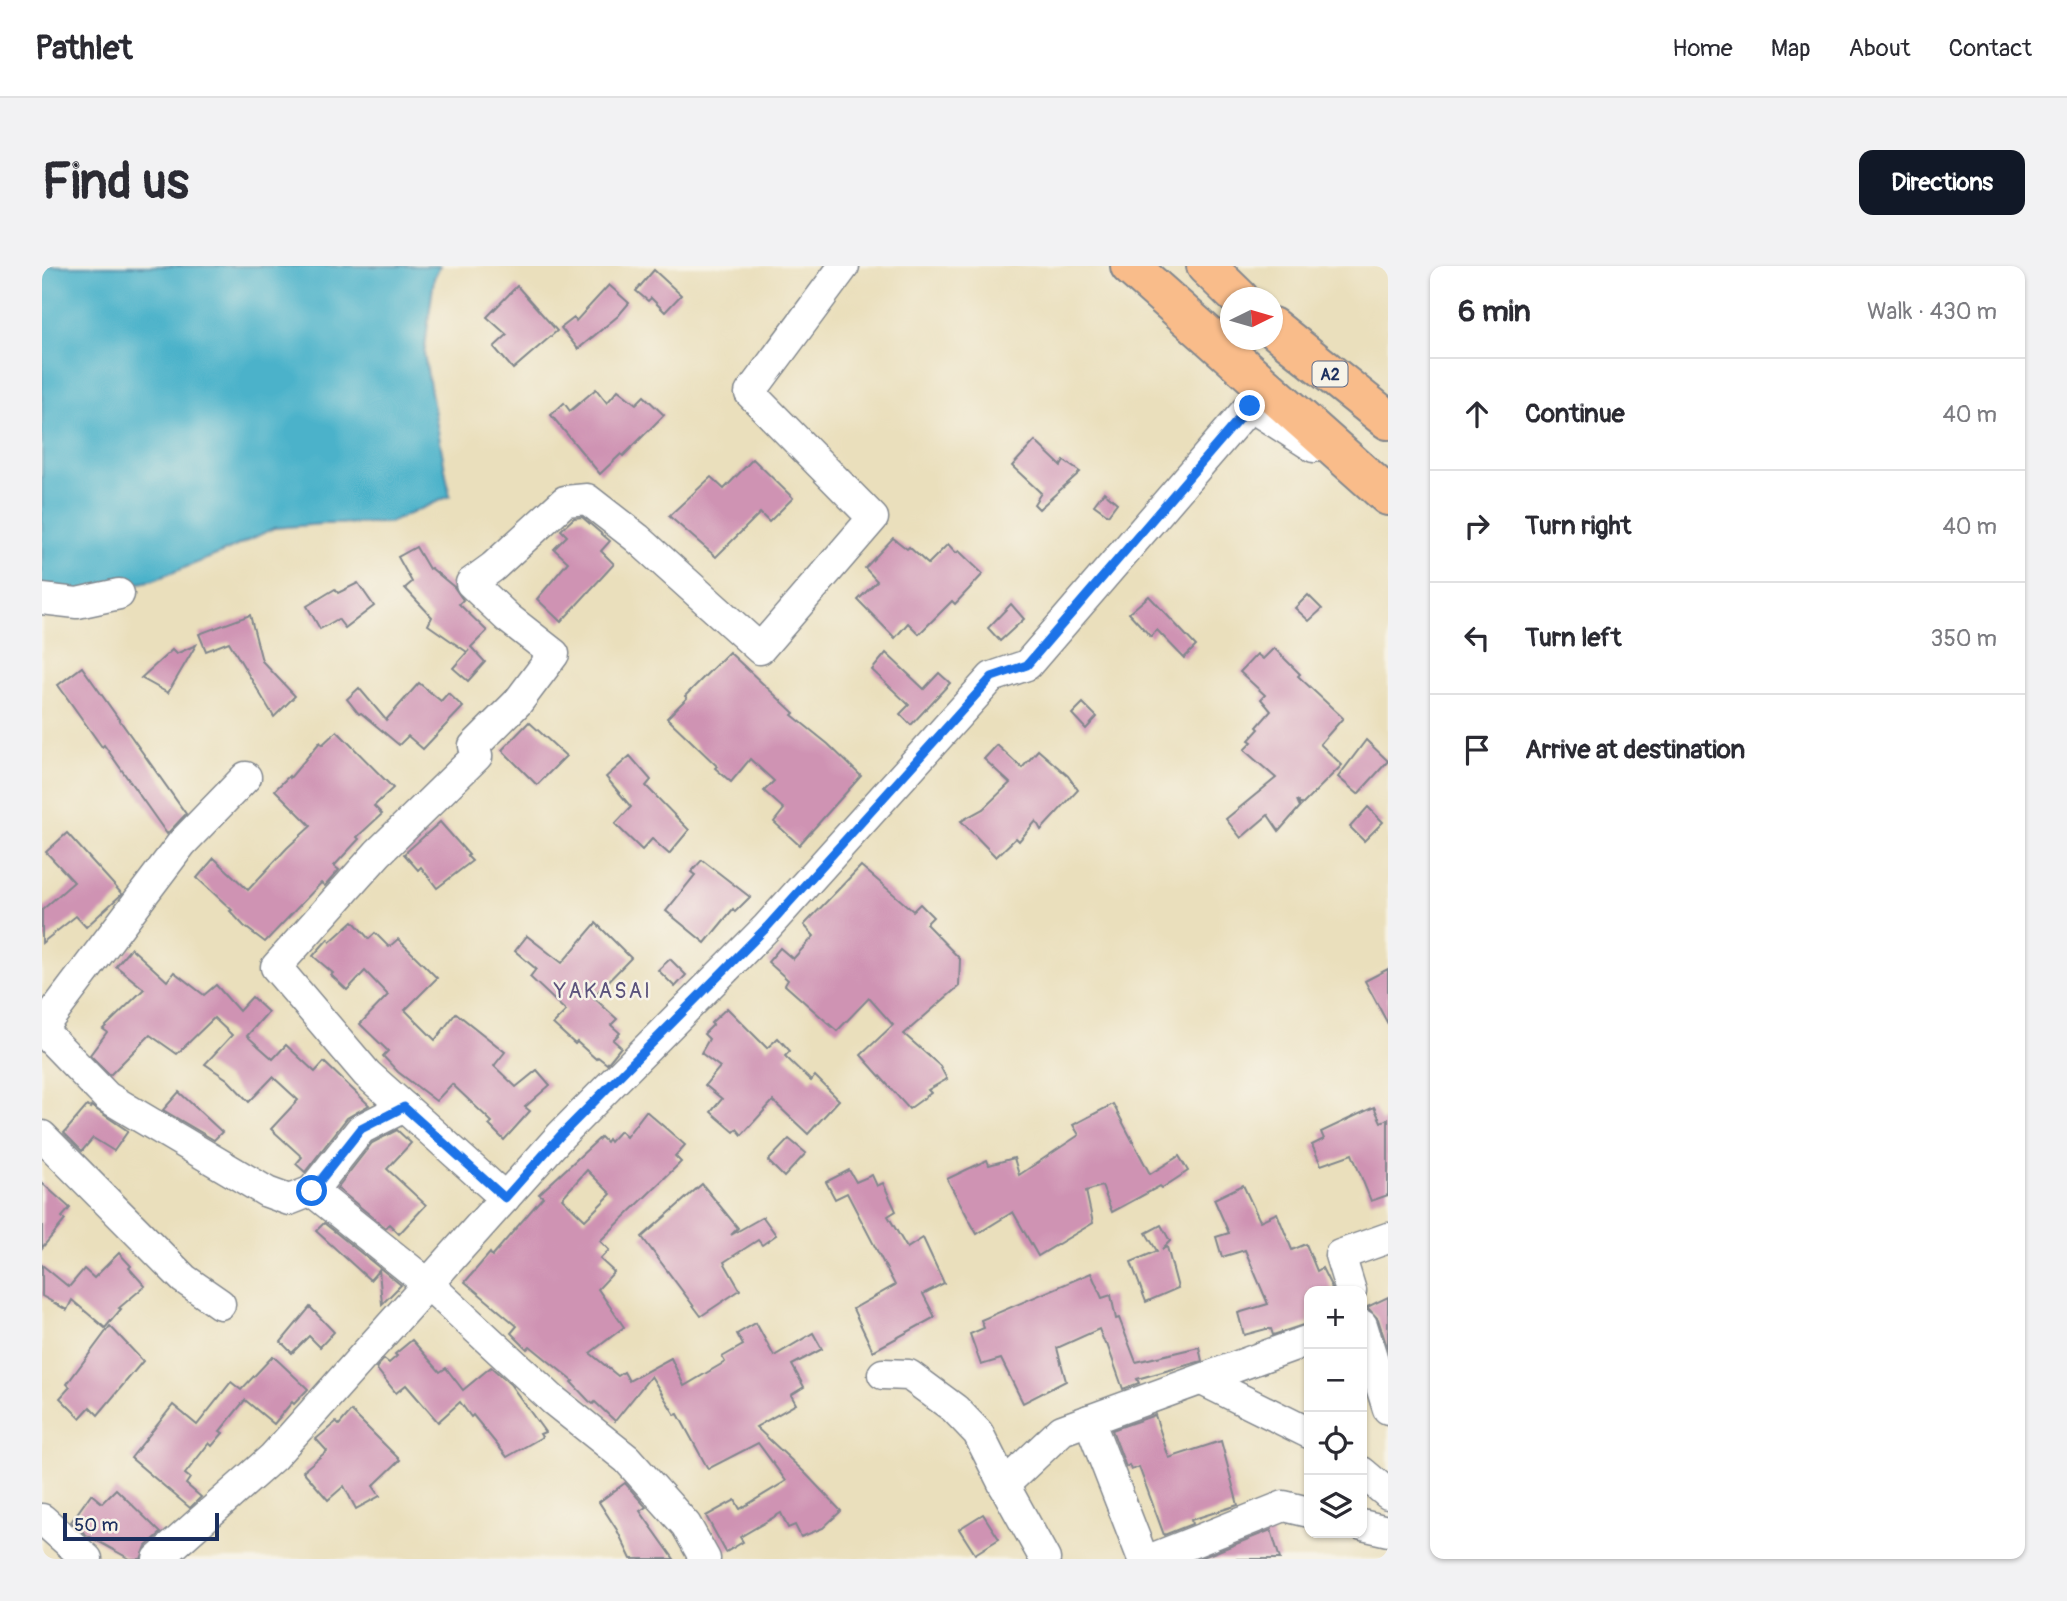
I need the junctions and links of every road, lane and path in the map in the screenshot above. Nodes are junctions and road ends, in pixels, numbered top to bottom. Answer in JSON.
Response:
{"nodes":[{"id":1,"x":844,"y":266,"type":"edge"},
{"id":2,"x":1130,"y":266,"type":"edge"},
{"id":3,"x":1206,"y":266,"type":"edge"},
{"id":4,"x":1228,"y":287,"type":"edge"},
{"id":5,"x":1283,"y":336,"type":"edge"},
{"id":6,"x":1388,"y":420,"type":"edge"},
{"id":7,"x":1386,"y":495,"type":"edge"},
{"id":8,"x":119,"y":594,"type":"dead end"},
{"id":9,"x":42,"y":599,"type":"edge"},
{"id":10,"x":246,"y":777,"type":"dead end"},
{"id":11,"x":44,"y":1022,"type":"edge"},
{"id":12,"x":404,"y":1107,"type":"junction"},
{"id":13,"x":42,"y":1136,"type":"edge"},
{"id":14,"x":312,"y":1191,"type":"junction"},
{"id":15,"x":505,"y":1198,"type":"junction"},
{"id":16,"x":1388,"y":1238,"type":"edge"},
{"id":17,"x":428,"y":1284,"type":"junction"},
{"id":18,"x":1350,"y":1286,"type":"edge"},
{"id":19,"x":220,"y":1304,"type":"dead end"},
{"id":20,"x":1367,"y":1341,"type":"edge"},
{"id":21,"x":1304,"y":1342,"type":"edge"},
{"id":22,"x":883,"y":1374,"type":"dead end"},
{"id":23,"x":1202,"y":1380,"type":"junction"},
{"id":24,"x":1388,"y":1409,"type":"edge"},
{"id":25,"x":1089,"y":1420,"type":"junction"},
{"id":26,"x":1304,"y":1431,"type":"edge"},
{"id":27,"x":1366,"y":1475,"type":"edge"},
{"id":28,"x":1004,"y":1485,"type":"junction"},
{"id":29,"x":1388,"y":1493,"type":"edge"},
{"id":30,"x":1304,"y":1511,"type":"edge"},
{"id":31,"x":42,"y":1518,"type":"edge"},
{"id":32,"x":1367,"y":1526,"type":"edge"},
{"id":33,"x":1388,"y":1531,"type":"edge"},
{"id":34,"x":87,"y":1559,"type":"edge"},
{"id":35,"x":158,"y":1559,"type":"edge"},
{"id":36,"x":705,"y":1559,"type":"edge"},
{"id":37,"x":1045,"y":1559,"type":"edge"},
{"id":38,"x":1143,"y":1559,"type":"edge"},
{"id":39,"x":1151,"y":1559,"type":"edge"}],
"edges":[{"from":1,"to":12,"type":"street"},
{"from":2,"to":7,"type":"highway"},
{"from":3,"to":4,"type":"highway"},
{"from":5,"to":6,"type":"highway","number":"A2"},
{"from":7,"to":15,"type":"street"},
{"from":8,"to":9,"type":"street"},
{"from":10,"to":11,"type":"street"},
{"from":11,"to":14,"type":"street"},
{"from":12,"to":14,"type":"street"},
{"from":12,"to":15,"type":"street"},
{"from":13,"to":19,"type":"street"},
{"from":14,"to":17,"type":"street"},
{"from":15,"to":17,"type":"street"},
{"from":16,"to":18,"type":"street"},
{"from":17,"to":35,"type":"street"},
{"from":17,"to":36,"type":"street"},
{"from":20,"to":24,"type":"street"},
{"from":21,"to":23,"type":"street"},
{"from":22,"to":28,"type":"street"},
{"from":23,"to":25,"type":"street"},
{"from":23,"to":26,"type":"street"},
{"from":25,"to":28,"type":"street"},
{"from":25,"to":38,"type":"street"},
{"from":27,"to":29,"type":"street"},
{"from":28,"to":37,"type":"street"},
{"from":30,"to":39,"type":"street"},
{"from":31,"to":34,"type":"street"},
{"from":32,"to":33,"type":"street"}]}
